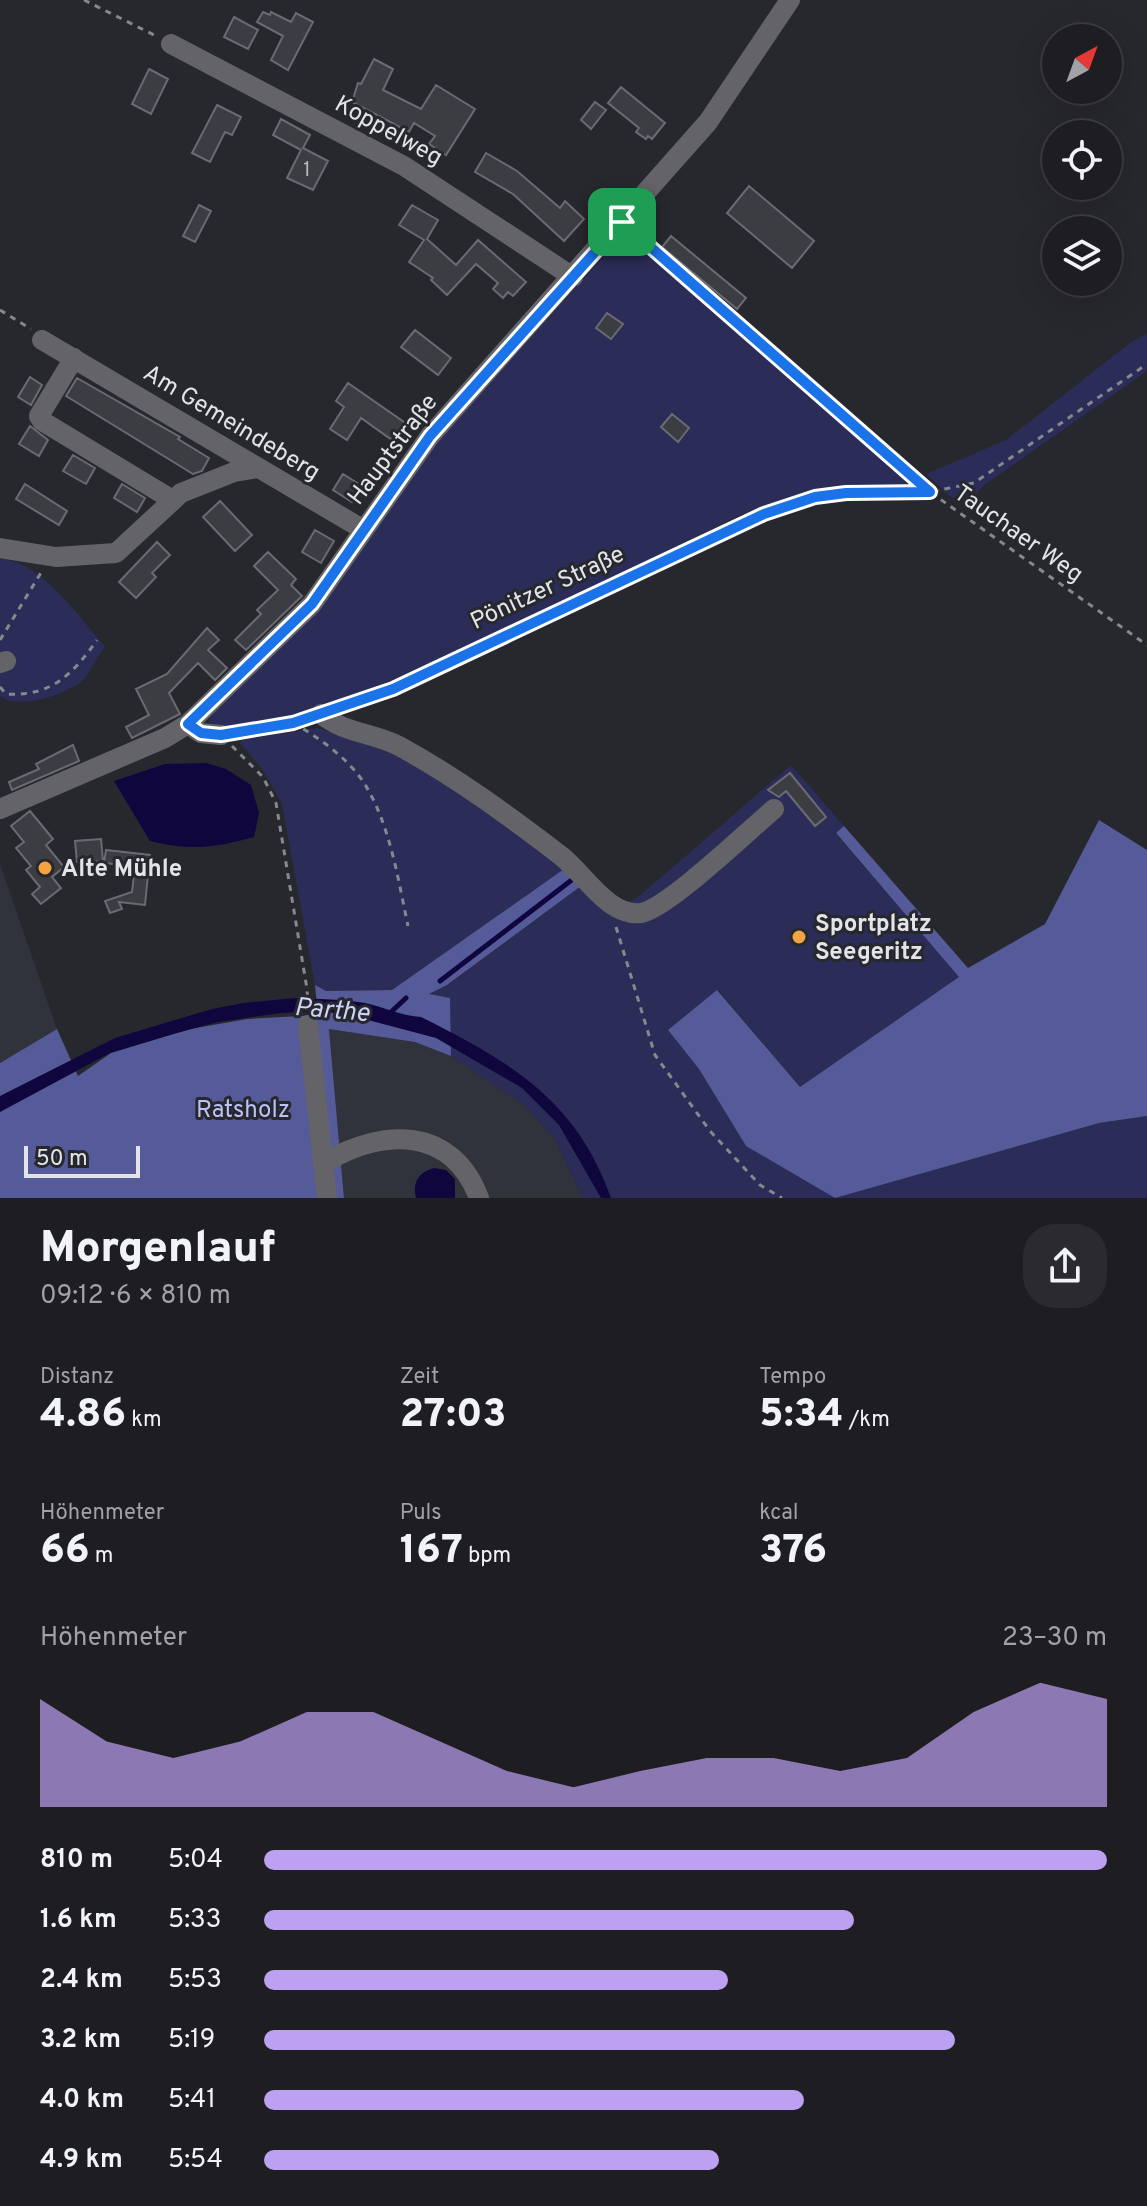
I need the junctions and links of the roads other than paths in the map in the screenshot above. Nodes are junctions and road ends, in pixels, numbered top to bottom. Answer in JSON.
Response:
{"nodes":[{"id":1,"x":790,"y":0,"type":"edge"},
{"id":2,"x":171,"y":44,"type":"road end"},
{"id":3,"x":573,"y":277,"type":"junction"},
{"id":4,"x":42,"y":340,"type":"road end"},
{"id":5,"x":74,"y":358,"type":"junction"},
{"id":6,"x":258,"y":468,"type":"junction"},
{"id":7,"x":171,"y":499,"type":"junction"},
{"id":8,"x":364,"y":530,"type":"junction"},
{"id":9,"x":0,"y":548,"type":"edge"},
{"id":10,"x":321,"y":714,"type":"road end"},
{"id":11,"x":188,"y":724,"type":"junction"},
{"id":12,"x":221,"y":735,"type":"road end"},
{"id":13,"x":0,"y":809,"type":"edge"},
{"id":14,"x":774,"y":809,"type":"dead end"},
{"id":15,"x":308,"y":1025,"type":"dead end"},
{"id":16,"x":326,"y":1162,"type":"junction"},
{"id":17,"x":327,"y":1198,"type":"edge"},
{"id":18,"x":479,"y":1198,"type":"edge"}],
"edges":[{"from":1,"to":3,"type":"street","name":"Hauptstraße"},
{"from":2,"to":3,"type":"street","name":"Koppelweg"},
{"from":3,"to":8,"type":"street","name":"Hauptstraße"},
{"from":4,"to":5,"type":"street","name":"Am Gemeindeberg"},
{"from":5,"to":6,"type":"street","name":"Am Gemeindeberg"},
{"from":5,"to":7,"type":"street"},
{"from":6,"to":7,"type":"street"},
{"from":6,"to":8,"type":"street","name":"Am Gemeindeberg"},
{"from":7,"to":9,"type":"street"},
{"from":8,"to":11,"type":"street","name":"Hauptstraße"},
{"from":10,"to":14,"type":"street"},
{"from":11,"to":12,"type":"street"},
{"from":11,"to":13,"type":"street","name":"Hauptstraße"},
{"from":15,"to":16,"type":"street"},
{"from":16,"to":17,"type":"street"},
{"from":16,"to":18,"type":"street"}]}
